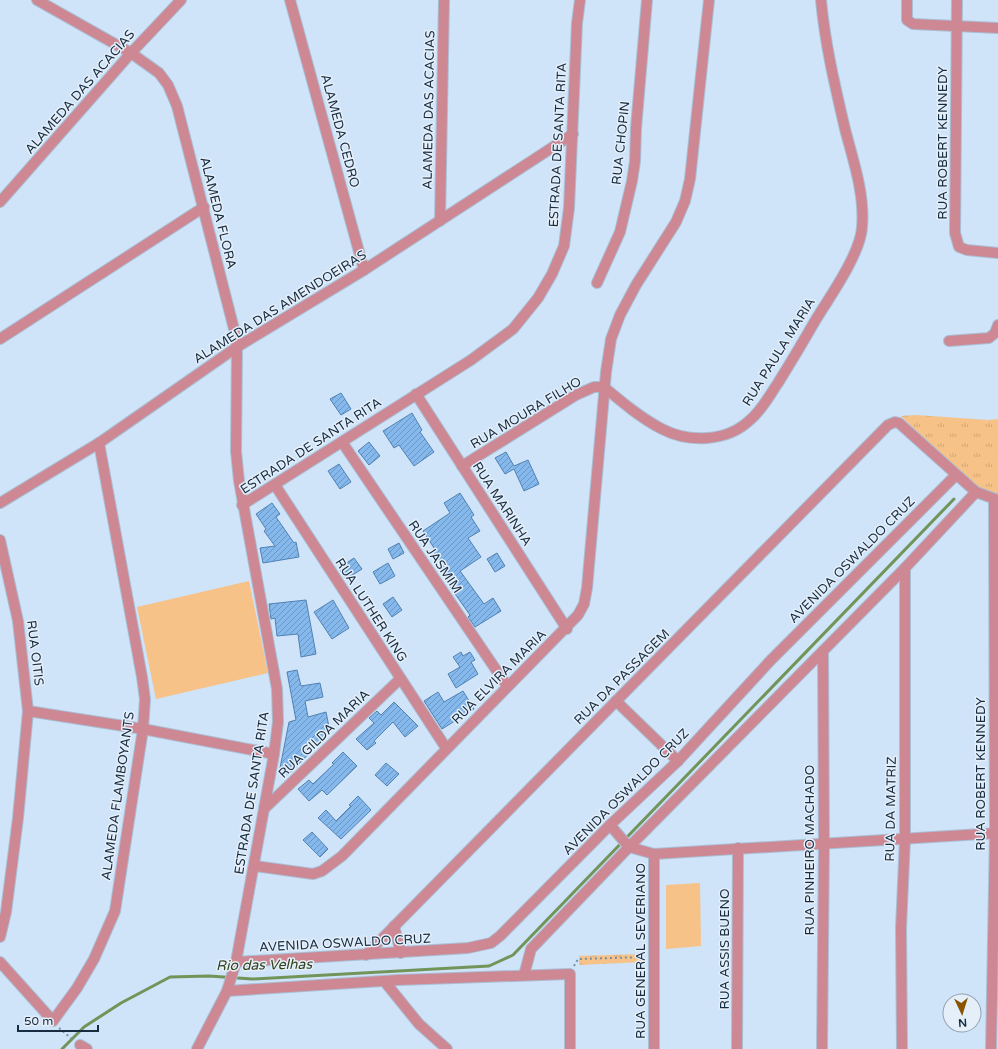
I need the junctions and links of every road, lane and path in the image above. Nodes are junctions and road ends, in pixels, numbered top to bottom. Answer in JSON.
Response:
{"nodes":[{"id":1,"x":37,"y":0,"type":"edge"},
{"id":2,"x":181,"y":0,"type":"edge"},
{"id":3,"x":290,"y":0,"type":"edge"},
{"id":4,"x":444,"y":0,"type":"edge"},
{"id":5,"x":580,"y":0,"type":"edge"},
{"id":6,"x":647,"y":0,"type":"edge"},
{"id":7,"x":709,"y":0,"type":"edge"},
{"id":8,"x":821,"y":0,"type":"edge"},
{"id":9,"x":907,"y":0,"type":"edge"},
{"id":10,"x":957,"y":0,"type":"edge"},
{"id":11,"x":956,"y":28,"type":"junction"},
{"id":12,"x":998,"y":28,"type":"edge"},
{"id":13,"x":131,"y":53,"type":"junction"},
{"id":14,"x":573,"y":134,"type":"junction"},
{"id":15,"x":0,"y":202,"type":"edge"},
{"id":16,"x":204,"y":207,"type":"junction"},
{"id":17,"x":440,"y":221,"type":"junction"},
{"id":18,"x":998,"y":253,"type":"edge"},
{"id":19,"x":364,"y":270,"type":"junction"},
{"id":20,"x":597,"y":283,"type":"dead end"},
{"id":21,"x":998,"y":325,"type":"edge"},
{"id":22,"x":0,"y":339,"type":"edge"},
{"id":23,"x":949,"y":341,"type":"dead end"},
{"id":24,"x":237,"y":347,"type":"junction"},
{"id":25,"x":604,"y":387,"type":"junction"},
{"id":26,"x":416,"y":394,"type":"junction"},
{"id":27,"x":342,"y":442,"type":"junction"},
{"id":28,"x":99,"y":443,"type":"junction"},
{"id":29,"x":462,"y":466,"type":"junction"},
{"id":30,"x":959,"y":477,"type":"junction"},
{"id":31,"x":275,"y":485,"type":"junction"},
{"id":32,"x":974,"y":490,"type":"junction"},
{"id":33,"x":996,"y":499,"type":"edge"},
{"id":34,"x":0,"y":503,"type":"edge"},
{"id":35,"x":242,"y":505,"type":"junction"},
{"id":36,"x":0,"y":540,"type":"edge"},
{"id":37,"x":906,"y":568,"type":"junction"},
{"id":38,"x":566,"y":628,"type":"junction"},
{"id":39,"x":823,"y":651,"type":"junction"},
{"id":40,"x":400,"y":679,"type":"junction"},
{"id":41,"x":507,"y":686,"type":"junction"},
{"id":42,"x":616,"y":702,"type":"junction"},
{"id":43,"x":28,"y":711,"type":"junction"},
{"id":44,"x":143,"y":729,"type":"junction"},
{"id":45,"x":446,"y":748,"type":"junction"},
{"id":46,"x":274,"y":754,"type":"junction"},
{"id":47,"x":678,"y":761,"type":"junction"},
{"id":48,"x":265,"y":808,"type":"junction"},
{"id":49,"x":613,"y":829,"type":"junction"},
{"id":50,"x":996,"y":833,"type":"edge"},
{"id":51,"x":904,"y":840,"type":"junction"},
{"id":52,"x":628,"y":845,"type":"junction"},
{"id":53,"x":824,"y":845,"type":"junction"},
{"id":54,"x":738,"y":848,"type":"junction"},
{"id":55,"x":654,"y":854,"type":"junction"},
{"id":56,"x":255,"y":866,"type":"junction"},
{"id":57,"x":394,"y":926,"type":"junction"},
{"id":58,"x":0,"y":937,"type":"edge"},
{"id":59,"x":401,"y":953,"type":"junction"},
{"id":60,"x":366,"y":955,"type":"junction"},
{"id":61,"x":654,"y":957,"type":"junction"},
{"id":62,"x":0,"y":962,"type":"edge"},
{"id":63,"x":235,"y":966,"type":"junction"},
{"id":64,"x":524,"y":972,"type":"junction"},
{"id":65,"x":570,"y":974,"type":"junction"},
{"id":66,"x":385,"y":982,"type":"junction"},
{"id":67,"x":228,"y":988,"type":"junction"},
{"id":68,"x":64,"y":1033,"type":"dead end"},
{"id":69,"x":81,"y":1045,"type":"edge"},
{"id":70,"x":197,"y":1049,"type":"edge"},
{"id":71,"x":447,"y":1049,"type":"edge"},
{"id":72,"x":570,"y":1049,"type":"edge"},
{"id":73,"x":654,"y":1049,"type":"edge"},
{"id":74,"x":738,"y":1049,"type":"edge"},
{"id":75,"x":822,"y":1049,"type":"edge"},
{"id":76,"x":902,"y":1049,"type":"edge"},
{"id":77,"x":991,"y":1049,"type":"edge"}],
"edges":[{"from":1,"to":13,"type":"street","name":"ALAMEDA FLORA"},
{"from":2,"to":13,"type":"street","name":"ALAMEDA DAS ACACIAS"},
{"from":3,"to":19,"type":"street","name":"ALAMEDA CEDRO"},
{"from":4,"to":17,"type":"street","name":"ALAMEDA DAS ACACIAS"},
{"from":5,"to":14,"type":"street","name":"ESTRADA DE SANTA RITA"},
{"from":6,"to":20,"type":"street","name":"RUA CHOPIN"},
{"from":7,"to":25,"type":"street"},
{"from":8,"to":25,"type":"street","name":"RUA PAULA MARIA"},
{"from":9,"to":11,"type":"street"},
{"from":10,"to":11,"type":"street","name":"RUA ROBERT KENNEDY"},
{"from":11,"to":12,"type":"street"},
{"from":11,"to":18,"type":"street","name":"RUA ROBERT KENNEDY"},
{"from":13,"to":15,"type":"street","name":"ALAMEDA DAS ACACIAS"},
{"from":13,"to":16,"type":"street","name":"ALAMEDA FLORA"},
{"from":14,"to":17,"type":"street","name":"ALAMEDA DAS AMENDOEIRAS"},
{"from":14,"to":26,"type":"street","name":"ESTRADA DE SANTA RITA"},
{"from":16,"to":22,"type":"street"},
{"from":16,"to":24,"type":"street","name":"ALAMEDA FLORA"},
{"from":17,"to":19,"type":"street","name":"ALAMEDA DAS AMENDOEIRAS"},
{"from":19,"to":24,"type":"street","name":"ALAMEDA DAS AMENDOEIRAS"},
{"from":21,"to":23,"type":"street"},
{"from":24,"to":28,"type":"street","name":"ALAMEDA DAS AMENDOEIRAS"},
{"from":24,"to":35,"type":"street","name":"ALAMEDA FLORA"},
{"from":25,"to":29,"type":"street","name":"RUA MOURA FILHO"},
{"from":25,"to":38,"type":"street","name":"RUA ELVIRA MARIA"},
{"from":26,"to":27,"type":"street","name":"ESTRADA DE SANTA RITA"},
{"from":26,"to":29,"type":"street","name":"RUA MARINHA"},
{"from":27,"to":31,"type":"street","name":"ESTRADA DE SANTA RITA"},
{"from":27,"to":41,"type":"street","name":"RUA JASMIM"},
{"from":28,"to":34,"type":"street","name":"ALAMEDA DAS AMENDOEIRAS"},
{"from":28,"to":44,"type":"street","name":"ALAMEDA FLAMBOYANTS"},
{"from":29,"to":38,"type":"street","name":"RUA MARINHA"},
{"from":30,"to":32,"type":"street"},
{"from":30,"to":42,"type":"street","name":"RUA DA PASSAGEM"},
{"from":30,"to":47,"type":"street","name":"AVENIDA OSWALDO CRUZ"},
{"from":31,"to":35,"type":"street","name":"ESTRADA DE SANTA RITA"},
{"from":31,"to":40,"type":"street","name":"RUA LUTHER KING"},
{"from":32,"to":33,"type":"street"},
{"from":32,"to":37,"type":"street"},
{"from":33,"to":50,"type":"street","name":"RUA ROBERT KENNEDY"},
{"from":35,"to":46,"type":"street","name":"ESTRADA DE SANTA RITA"},
{"from":36,"to":43,"type":"street","name":"RUA OITIS"},
{"from":37,"to":39,"type":"street"},
{"from":37,"to":51,"type":"street","name":"RUA DA MATRIZ"},
{"from":38,"to":41,"type":"street","name":"RUA ELVIRA MARIA"},
{"from":39,"to":52,"type":"street"},
{"from":39,"to":53,"type":"street","name":"RUA PINHEIRO MACHADO"},
{"from":40,"to":45,"type":"street","name":"RUA LUTHER KING"},
{"from":40,"to":48,"type":"street","name":"RUA GILDA MARIA"},
{"from":41,"to":45,"type":"street","name":"RUA ELVIRA MARIA"},
{"from":42,"to":47,"type":"street"},
{"from":42,"to":57,"type":"street","name":"RUA DA PASSAGEM"},
{"from":43,"to":44,"type":"street"},
{"from":43,"to":58,"type":"street","name":"RUA OITIS"},
{"from":44,"to":46,"type":"street"},
{"from":44,"to":62,"type":"street","name":"ALAMEDA FLAMBOYANTS"},
{"from":45,"to":56,"type":"street","name":"RUA ELVIRA MARIA"},
{"from":46,"to":48,"type":"street","name":"ESTRADA DE SANTA RITA"},
{"from":47,"to":49,"type":"street","name":"AVENIDA OSWALDO CRUZ"},
{"from":48,"to":56,"type":"street","name":"ESTRADA DE SANTA RITA"},
{"from":49,"to":52,"type":"street"},
{"from":49,"to":59,"type":"street","name":"AVENIDA OSWALDO CRUZ"},
{"from":50,"to":51,"type":"street"},
{"from":50,"to":77,"type":"street","name":"RUA ROBERT KENNEDY"},
{"from":51,"to":53,"type":"street"},
{"from":51,"to":76,"type":"street","name":"RUA DA MATRIZ"},
{"from":52,"to":55,"type":"street"},
{"from":52,"to":64,"type":"street"},
{"from":53,"to":54,"type":"street"},
{"from":53,"to":75,"type":"street","name":"RUA PINHEIRO MACHADO"},
{"from":54,"to":55,"type":"street"},
{"from":54,"to":74,"type":"street","name":"RUA ASSIS BUENO"},
{"from":55,"to":61,"type":"street","name":"RUA GENERAL SEVERIANO"},
{"from":56,"to":63,"type":"street","name":"ESTRADA DE SANTA RITA"},
{"from":57,"to":59,"type":"street"},
{"from":57,"to":60,"type":"street","name":"RUA DA PASSAGEM"},
{"from":59,"to":60,"type":"street","name":"AVENIDA OSWALDO CRUZ"},
{"from":60,"to":63,"type":"street","name":"AVENIDA OSWALDO CRUZ"},
{"from":61,"to":65,"type":"path"},
{"from":61,"to":73,"type":"street","name":"RUA GENERAL SEVERIANO"},
{"from":63,"to":67,"type":"street","name":"ESTRADA DE SANTA RITA"},
{"from":64,"to":65,"type":"street"},
{"from":64,"to":66,"type":"street"},
{"from":65,"to":72,"type":"street"},
{"from":66,"to":67,"type":"street"},
{"from":66,"to":71,"type":"street"},
{"from":67,"to":70,"type":"street","name":"ESTRADA DE SANTA RITA"},
{"from":68,"to":69,"type":"path"}]}
